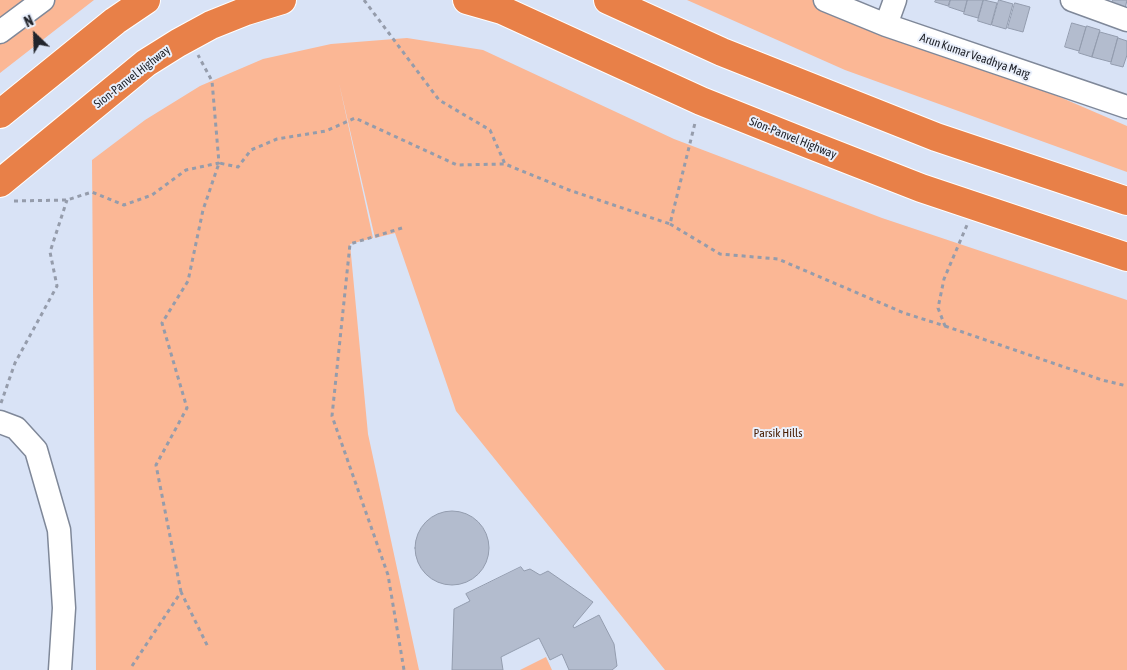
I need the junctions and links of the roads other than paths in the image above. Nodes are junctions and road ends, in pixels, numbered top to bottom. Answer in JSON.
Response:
{"nodes":[{"id":1,"x":43,"y":0,"type":"edge"},
{"id":2,"x":146,"y":0,"type":"edge"},
{"id":3,"x":282,"y":0,"type":"edge"},
{"id":4,"x":467,"y":0,"type":"edge"},
{"id":5,"x":608,"y":0,"type":"edge"},
{"id":6,"x":825,"y":0,"type":"edge"},
{"id":7,"x":895,"y":0,"type":"edge"},
{"id":8,"x":1072,"y":0,"type":"edge"},
{"id":9,"x":1127,"y":20,"type":"edge"},
{"id":10,"x":886,"y":25,"type":"junction"},
{"id":11,"x":0,"y":32,"type":"edge"},
{"id":12,"x":1127,"y":107,"type":"edge"},
{"id":13,"x":0,"y":114,"type":"edge"},
{"id":14,"x":5,"y":192,"type":"edge"},
{"id":15,"x":1127,"y":201,"type":"edge"},
{"id":16,"x":1127,"y":257,"type":"edge"},
{"id":17,"x":0,"y":422,"type":"edge"},
{"id":18,"x":60,"y":670,"type":"edge"}],
"edges":[{"from":1,"to":11,"type":"street"},
{"from":2,"to":13,"type":"highway"},
{"from":3,"to":14,"type":"highway","name":"Sion-Panvel Highway"},
{"from":4,"to":16,"type":"highway","name":"Sion-Panvel Highway"},
{"from":5,"to":15,"type":"highway"},
{"from":6,"to":10,"type":"street","name":"Arun Kumar Veadhya Marg"},
{"from":7,"to":10,"type":"street"},
{"from":8,"to":9,"type":"street"},
{"from":10,"to":12,"type":"street","name":"Arun Kumar Veadhya Marg"},
{"from":17,"to":18,"type":"street"}]}
